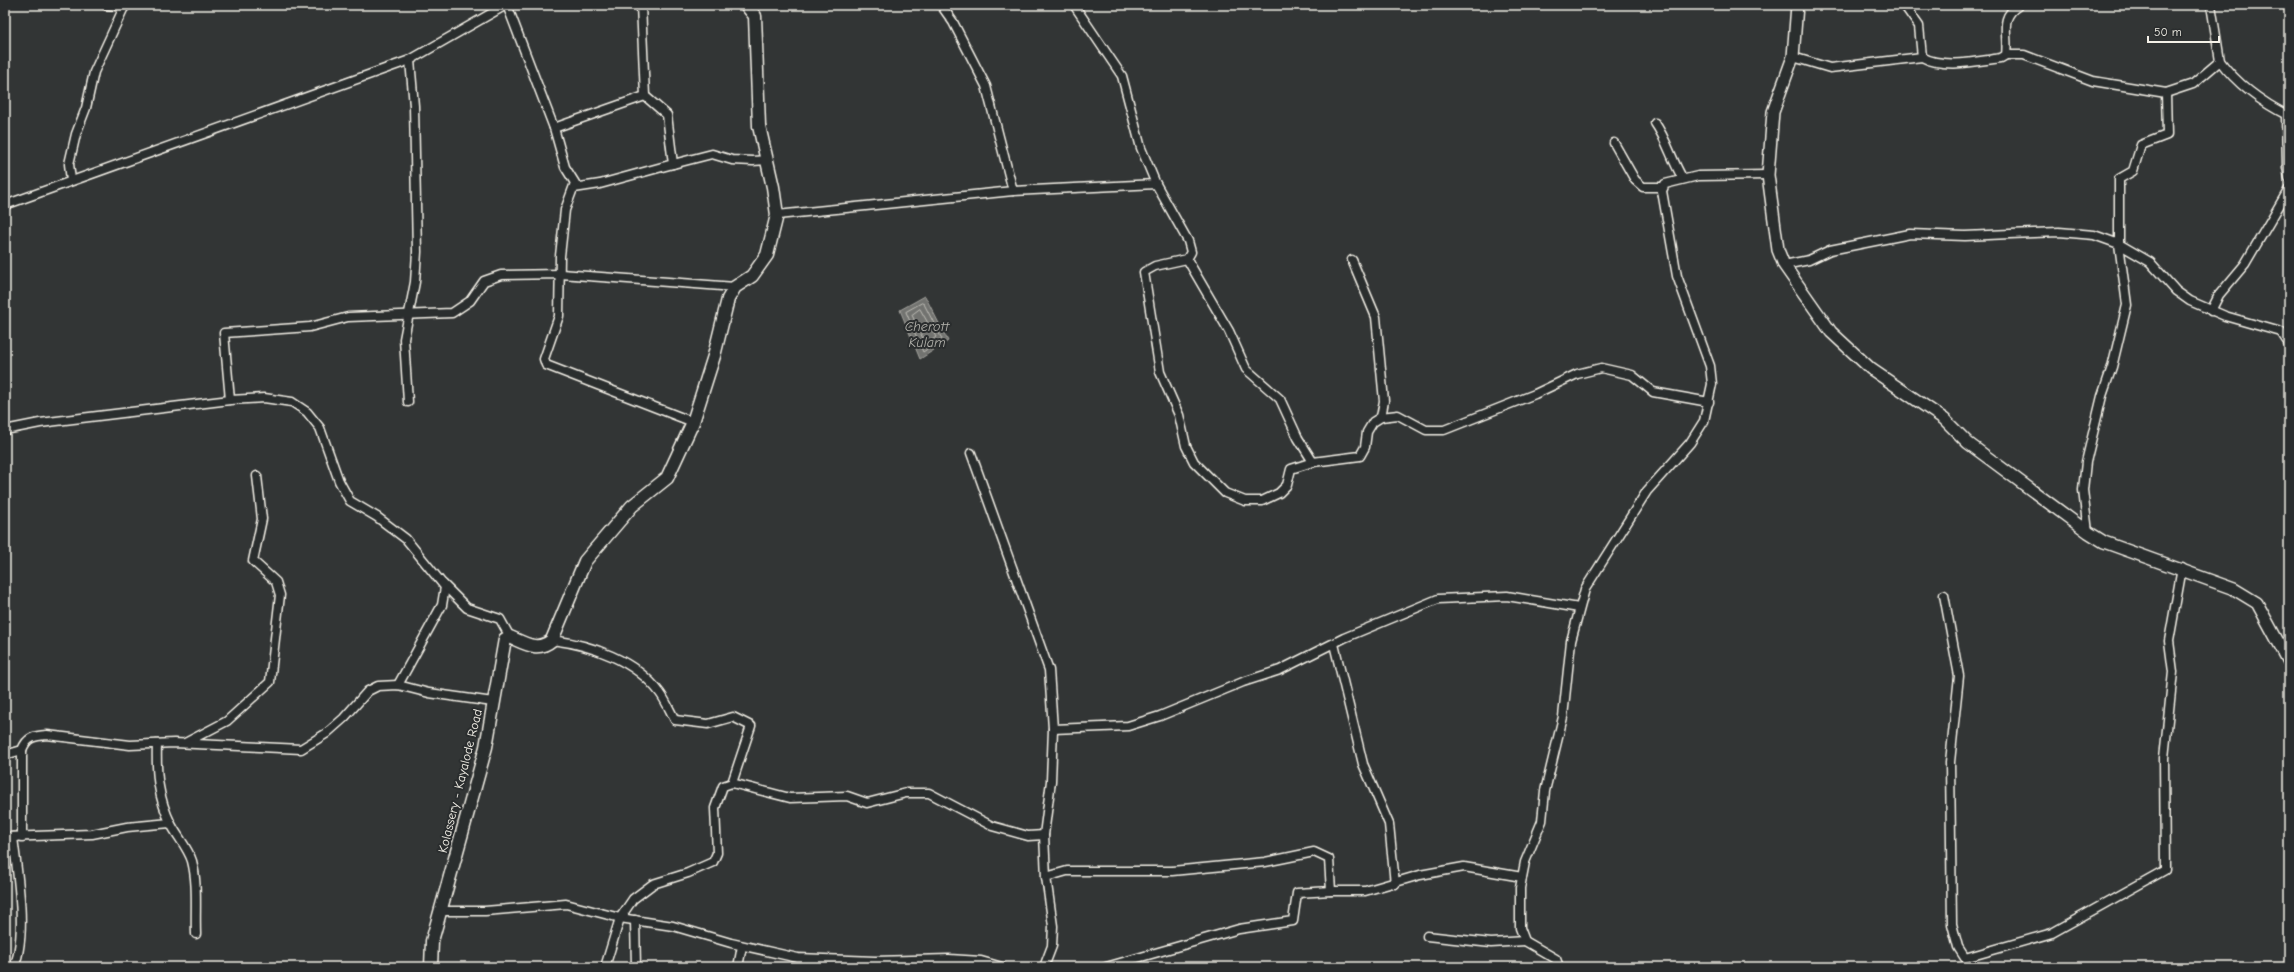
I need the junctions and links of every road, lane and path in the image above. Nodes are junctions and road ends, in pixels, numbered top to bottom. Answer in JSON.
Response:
{"nodes":[{"id":1,"x":106,"y":5,"type":"edge"},
{"id":2,"x":507,"y":5,"type":"edge"},
{"id":3,"x":641,"y":5,"type":"edge"},
{"id":4,"x":746,"y":5,"type":"edge"},
{"id":5,"x":941,"y":5,"type":"edge"},
{"id":6,"x":1074,"y":5,"type":"edge"},
{"id":7,"x":1797,"y":5,"type":"edge"},
{"id":8,"x":1904,"y":5,"type":"edge"},
{"id":9,"x":2019,"y":5,"type":"edge"},
{"id":10,"x":2211,"y":5,"type":"edge"},
{"id":11,"x":125,"y":6,"type":"edge"},
{"id":12,"x":2006,"y":55,"type":"junction"},
{"id":13,"x":1793,"y":57,"type":"junction"},
{"id":14,"x":1922,"y":57,"type":"junction"},
{"id":15,"x":410,"y":60,"type":"junction"},
{"id":16,"x":2220,"y":61,"type":"junction"},
{"id":17,"x":2166,"y":93,"type":"junction"},
{"id":18,"x":645,"y":96,"type":"junction"},
{"id":19,"x":2287,"y":115,"type":"edge"},
{"id":20,"x":1655,"y":123,"type":"dead end"},
{"id":21,"x":554,"y":128,"type":"junction"},
{"id":22,"x":1614,"y":143,"type":"dead end"},
{"id":23,"x":767,"y":160,"type":"junction"},
{"id":24,"x":673,"y":164,"type":"junction"},
{"id":25,"x":1768,"y":175,"type":"junction"},
{"id":26,"x":2289,"y":178,"type":"edge"},
{"id":27,"x":1683,"y":179,"type":"junction"},
{"id":28,"x":71,"y":180,"type":"junction"},
{"id":29,"x":1156,"y":184,"type":"junction"},
{"id":30,"x":1663,"y":187,"type":"junction"},
{"id":31,"x":574,"y":188,"type":"junction"},
{"id":32,"x":2289,"y":189,"type":"edge"},
{"id":33,"x":1013,"y":191,"type":"junction"},
{"id":34,"x":5,"y":205,"type":"edge"},
{"id":35,"x":777,"y":214,"type":"junction"},
{"id":36,"x":2120,"y":244,"type":"junction"},
{"id":37,"x":1187,"y":259,"type":"junction"},
{"id":38,"x":1352,"y":260,"type":"dead end"},
{"id":39,"x":1784,"y":265,"type":"junction"},
{"id":40,"x":561,"y":274,"type":"junction"},
{"id":41,"x":735,"y":287,"type":"junction"},
{"id":42,"x":2211,"y":311,"type":"junction"},
{"id":43,"x":410,"y":314,"type":"junction"},
{"id":44,"x":2289,"y":344,"type":"edge"},
{"id":45,"x":230,"y":400,"type":"junction"},
{"id":46,"x":408,"y":402,"type":"dead end"},
{"id":47,"x":1708,"y":402,"type":"junction"},
{"id":48,"x":1381,"y":417,"type":"junction"},
{"id":49,"x":693,"y":422,"type":"junction"},
{"id":50,"x":5,"y":430,"type":"edge"},
{"id":51,"x":971,"y":453,"type":"dead end"},
{"id":52,"x":1313,"y":462,"type":"junction"},
{"id":53,"x":257,"y":476,"type":"dead end"},
{"id":54,"x":2088,"y":532,"type":"junction"},
{"id":55,"x":2182,"y":568,"type":"junction"},
{"id":56,"x":442,"y":584,"type":"junction"},
{"id":57,"x":1944,"y":595,"type":"dead end"},
{"id":58,"x":1579,"y":608,"type":"junction"},
{"id":59,"x":510,"y":637,"type":"junction"},
{"id":60,"x":552,"y":640,"type":"junction"},
{"id":61,"x":1334,"y":644,"type":"junction"},
{"id":62,"x":2289,"y":662,"type":"edge"},
{"id":63,"x":398,"y":685,"type":"junction"},
{"id":64,"x":493,"y":702,"type":"junction"},
{"id":65,"x":1053,"y":729,"type":"junction"},
{"id":66,"x":157,"y":744,"type":"junction"},
{"id":67,"x":184,"y":744,"type":"junction"},
{"id":68,"x":22,"y":750,"type":"junction"},
{"id":69,"x":5,"y":755,"type":"edge"},
{"id":70,"x":732,"y":784,"type":"junction"},
{"id":71,"x":170,"y":823,"type":"junction"},
{"id":72,"x":1044,"y":835,"type":"junction"},
{"id":73,"x":9,"y":837,"type":"edge"},
{"id":74,"x":22,"y":837,"type":"junction"},
{"id":75,"x":1046,"y":877,"type":"junction"},
{"id":76,"x":1522,"y":877,"type":"junction"},
{"id":77,"x":1395,"y":884,"type":"junction"},
{"id":78,"x":1331,"y":891,"type":"junction"},
{"id":79,"x":441,"y":911,"type":"junction"},
{"id":80,"x":620,"y":918,"type":"junction"},
{"id":81,"x":635,"y":920,"type":"junction"},
{"id":82,"x":196,"y":934,"type":"dead end"},
{"id":83,"x":1427,"y":936,"type":"dead end"},
{"id":84,"x":1525,"y":940,"type":"junction"},
{"id":85,"x":742,"y":946,"type":"junction"},
{"id":86,"x":14,"y":967,"type":"edge"},
{"id":87,"x":431,"y":967,"type":"edge"},
{"id":88,"x":605,"y":967,"type":"edge"},
{"id":89,"x":636,"y":967,"type":"edge"},
{"id":90,"x":738,"y":967,"type":"edge"},
{"id":91,"x":1002,"y":967,"type":"edge"},
{"id":92,"x":1044,"y":967,"type":"edge"},
{"id":93,"x":1106,"y":967,"type":"edge"},
{"id":94,"x":1559,"y":967,"type":"edge"}],
"edges":[{"from":1,"to":11,"type":"street"},
{"from":2,"to":15,"type":"street"},
{"from":2,"to":21,"type":"street"},
{"from":3,"to":18,"type":"street"},
{"from":4,"to":23,"type":"main road"},
{"from":5,"to":33,"type":"street"},
{"from":6,"to":29,"type":"street"},
{"from":7,"to":13,"type":"street"},
{"from":8,"to":14,"type":"street"},
{"from":9,"to":12,"type":"street"},
{"from":10,"to":16,"type":"street"},
{"from":11,"to":28,"type":"street"},
{"from":12,"to":14,"type":"street"},
{"from":12,"to":17,"type":"street"},
{"from":13,"to":14,"type":"street"},
{"from":13,"to":25,"type":"street"},
{"from":15,"to":28,"type":"street"},
{"from":15,"to":43,"type":"street"},
{"from":16,"to":17,"type":"street"},
{"from":16,"to":19,"type":"street"},
{"from":17,"to":36,"type":"street"},
{"from":18,"to":21,"type":"street"},
{"from":18,"to":24,"type":"street"},
{"from":19,"to":26,"type":"street"},
{"from":20,"to":27,"type":"street"},
{"from":21,"to":31,"type":"street"},
{"from":22,"to":30,"type":"street"},
{"from":23,"to":24,"type":"street"},
{"from":23,"to":35,"type":"main road"},
{"from":24,"to":31,"type":"street"},
{"from":25,"to":27,"type":"street"},
{"from":25,"to":39,"type":"street"},
{"from":27,"to":30,"type":"street"},
{"from":28,"to":34,"type":"street"},
{"from":29,"to":33,"type":"street"},
{"from":29,"to":37,"type":"street"},
{"from":30,"to":47,"type":"street"},
{"from":31,"to":40,"type":"street"},
{"from":32,"to":42,"type":"street"},
{"from":33,"to":35,"type":"street"},
{"from":35,"to":41,"type":"main road"},
{"from":36,"to":39,"type":"street"},
{"from":36,"to":42,"type":"street"},
{"from":36,"to":54,"type":"street"},
{"from":37,"to":52,"type":"street"},
{"from":37,"to":52,"type":"street"},
{"from":38,"to":48,"type":"street"},
{"from":39,"to":54,"type":"street"},
{"from":40,"to":41,"type":"street"},
{"from":40,"to":43,"type":"street"},
{"from":40,"to":49,"type":"street"},
{"from":41,"to":49,"type":"main road"},
{"from":42,"to":44,"type":"street"},
{"from":43,"to":45,"type":"street"},
{"from":43,"to":46,"type":"street"},
{"from":45,"to":50,"type":"street"},
{"from":45,"to":56,"type":"street"},
{"from":47,"to":48,"type":"street"},
{"from":47,"to":58,"type":"street"},
{"from":48,"to":52,"type":"street"},
{"from":49,"to":60,"type":"main road"},
{"from":51,"to":65,"type":"street"},
{"from":53,"to":67,"type":"street"},
{"from":54,"to":55,"type":"street"},
{"from":55,"to":57,"type":"street"},
{"from":55,"to":62,"type":"street"},
{"from":56,"to":59,"type":"street"},
{"from":56,"to":63,"type":"street"},
{"from":58,"to":61,"type":"street"},
{"from":58,"to":76,"type":"street"},
{"from":59,"to":60,"type":"main road"},
{"from":59,"to":64,"type":"main road","name":"Kolassery - Kayalode Road"},
{"from":60,"to":70,"type":"street"},
{"from":61,"to":65,"type":"street"},
{"from":61,"to":77,"type":"street"},
{"from":63,"to":64,"type":"street"},
{"from":63,"to":67,"type":"street"},
{"from":64,"to":79,"type":"main road","name":"Kolassery - Kayalode Road"},
{"from":65,"to":72,"type":"street"},
{"from":66,"to":67,"type":"street"},
{"from":66,"to":68,"type":"street"},
{"from":66,"to":71,"type":"street"},
{"from":68,"to":69,"type":"street"},
{"from":68,"to":74,"type":"street"},
{"from":70,"to":72,"type":"street"},
{"from":70,"to":80,"type":"street"},
{"from":71,"to":74,"type":"street"},
{"from":71,"to":82,"type":"street"},
{"from":72,"to":75,"type":"street"},
{"from":73,"to":74,"type":"street"},
{"from":73,"to":86,"type":"street"},
{"from":75,"to":78,"type":"street"},
{"from":75,"to":92,"type":"street"},
{"from":76,"to":77,"type":"street"},
{"from":76,"to":84,"type":"street"},
{"from":77,"to":78,"type":"street"},
{"from":78,"to":93,"type":"street"},
{"from":79,"to":80,"type":"street"},
{"from":79,"to":87,"type":"main road","name":"Kolassery - Kayalode Road"},
{"from":80,"to":81,"type":"street"},
{"from":80,"to":88,"type":"street"},
{"from":81,"to":85,"type":"street"},
{"from":81,"to":89,"type":"street"},
{"from":83,"to":84,"type":"street"},
{"from":84,"to":94,"type":"street"},
{"from":85,"to":90,"type":"street"},
{"from":85,"to":91,"type":"street"}]}
